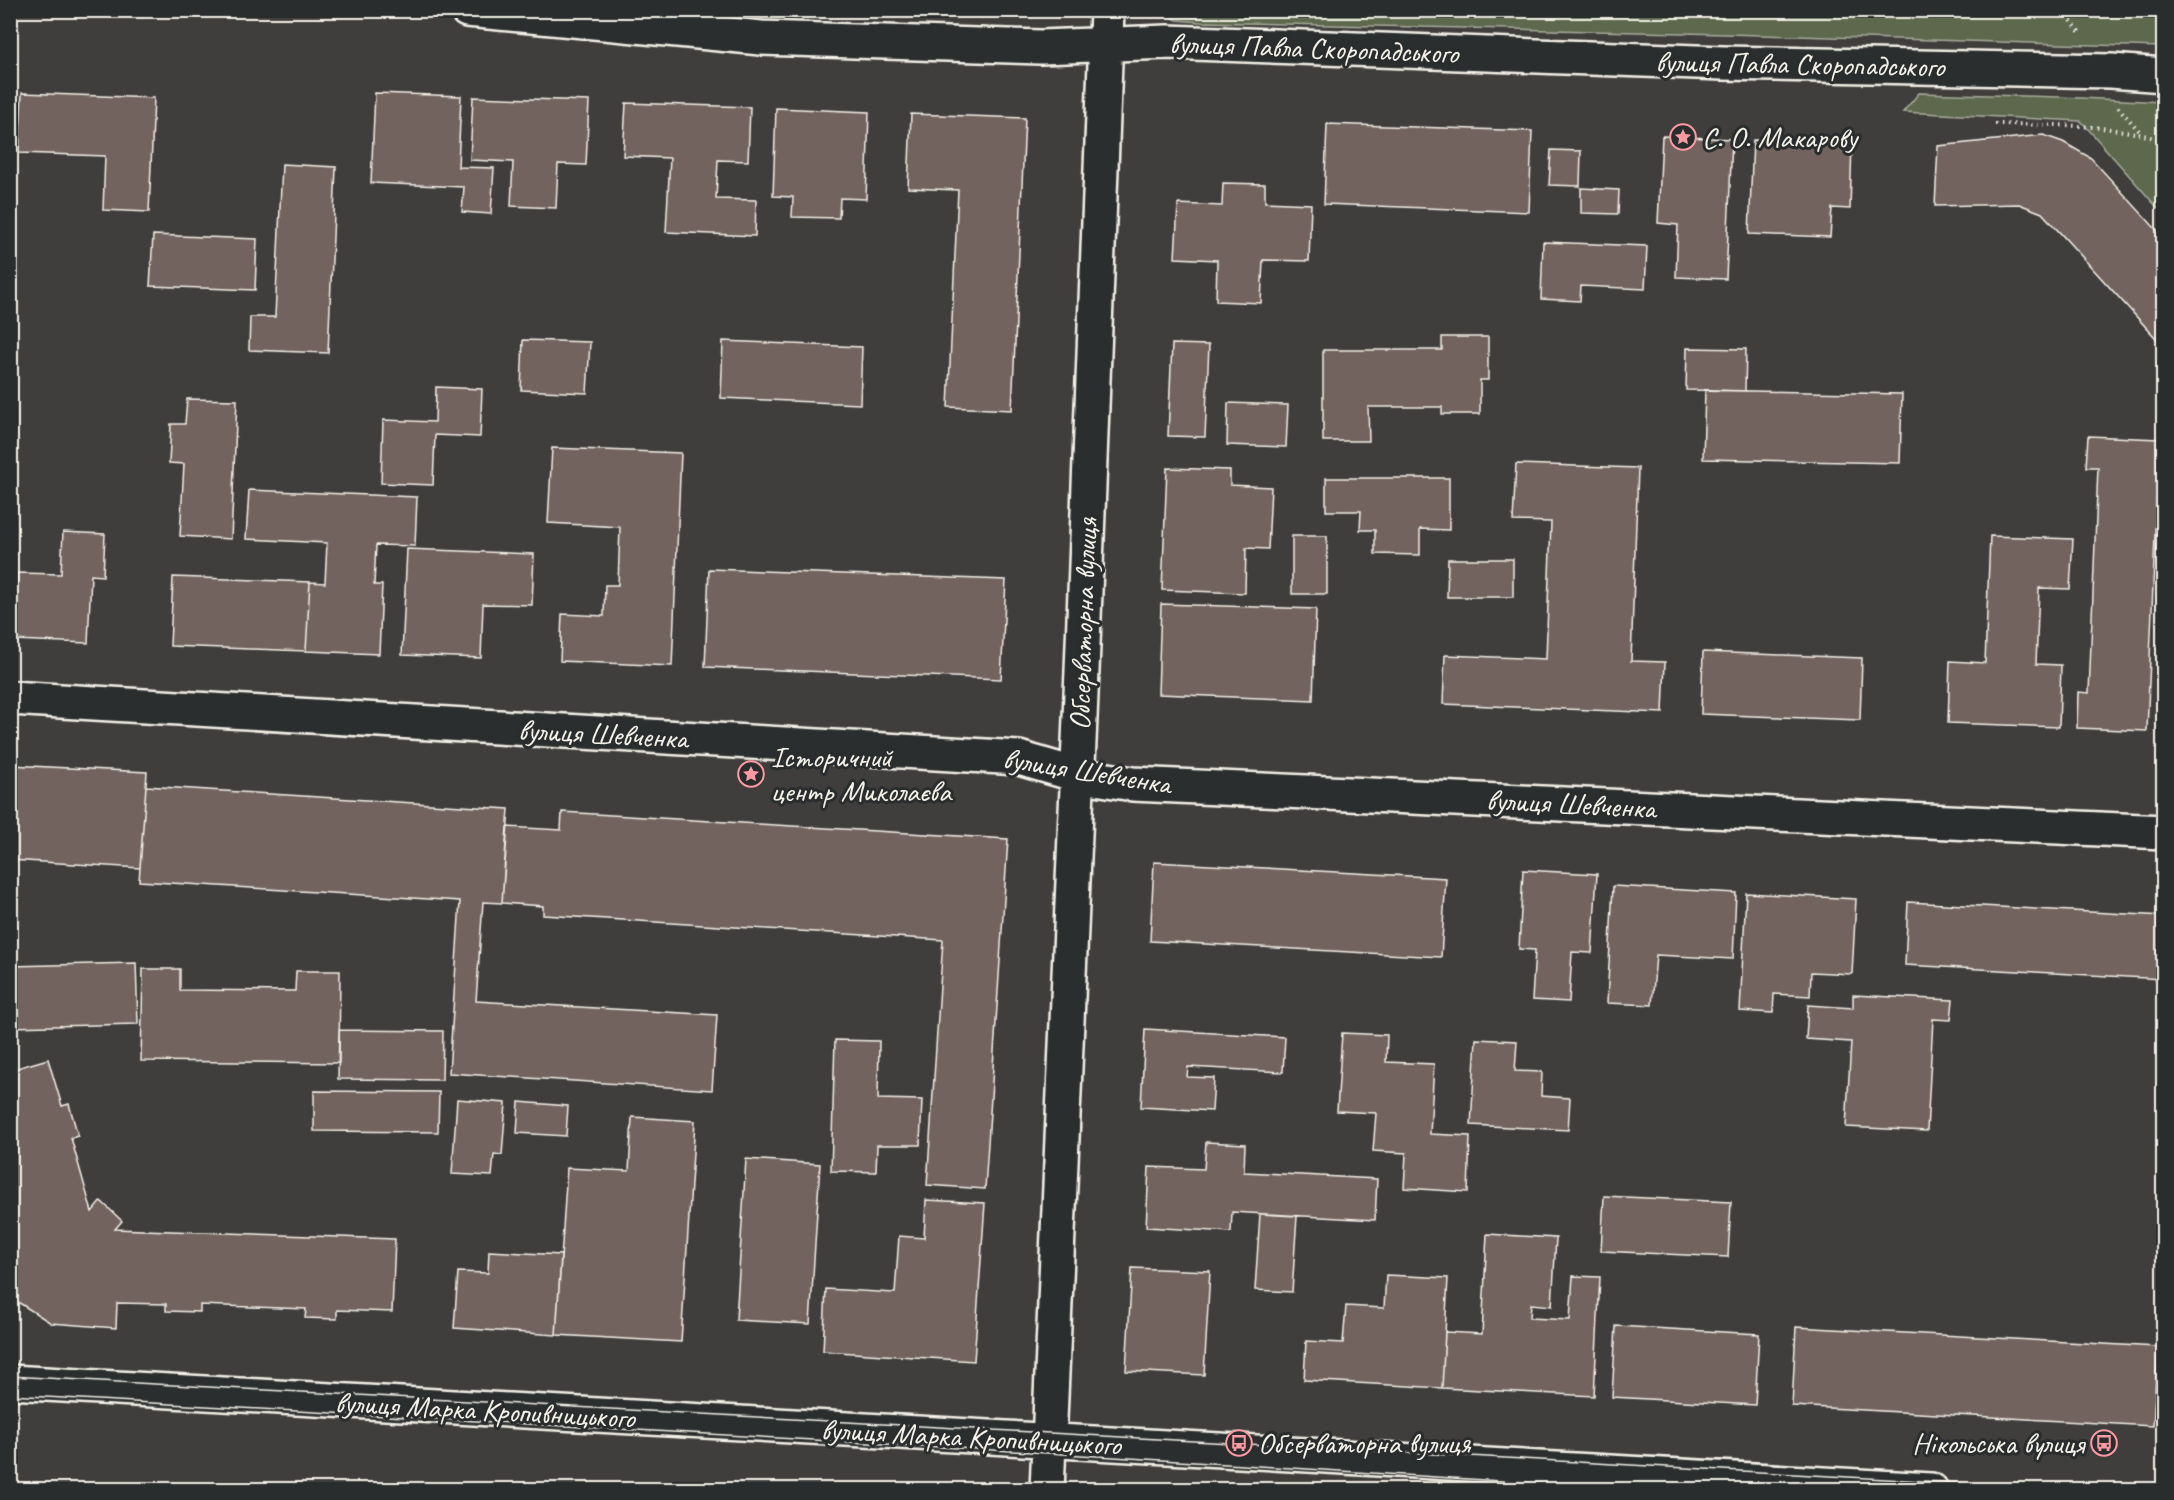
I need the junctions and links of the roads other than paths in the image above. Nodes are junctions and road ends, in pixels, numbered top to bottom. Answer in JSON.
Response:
{"nodes":[{"id":1,"x":467,"y":10,"type":"edge"},
{"id":2,"x":1107,"y":10,"type":"edge"},
{"id":3,"x":1105,"y":45,"type":"junction"},
{"id":4,"x":2163,"y":75,"type":"edge"},
{"id":5,"x":10,"y":698,"type":"edge"},
{"id":6,"x":1077,"y":775,"type":"junction"},
{"id":7,"x":2163,"y":832,"type":"edge"},
{"id":8,"x":10,"y":1383,"type":"edge"},
{"id":9,"x":1049,"y":1441,"type":"junction"},
{"id":10,"x":1047,"y":1490,"type":"edge"},
{"id":11,"x":1931,"y":1490,"type":"edge"}],
"edges":[{"from":1,"to":3,"type":"street","name":"вулиця Павла Скоропадського"},
{"from":2,"to":3,"type":"street","name":"Обсерваторна вулиця"},
{"from":3,"to":4,"type":"street","name":"вулиця Павла Скоропадського"},
{"from":3,"to":6,"type":"street","name":"Обсерваторна вулиця"},
{"from":5,"to":6,"type":"street","name":"вулиця Шевченка"},
{"from":6,"to":7,"type":"street","name":"вулиця Шевченка"},
{"from":6,"to":9,"type":"street","name":"Обсерваторна вулиця"},
{"from":8,"to":9,"type":"street","name":"вулиця Марка Кропивницького"},
{"from":9,"to":10,"type":"street","name":"Обсерваторна вулиця"},
{"from":9,"to":11,"type":"street","name":"вулиця Марка Кропивницького"}]}
